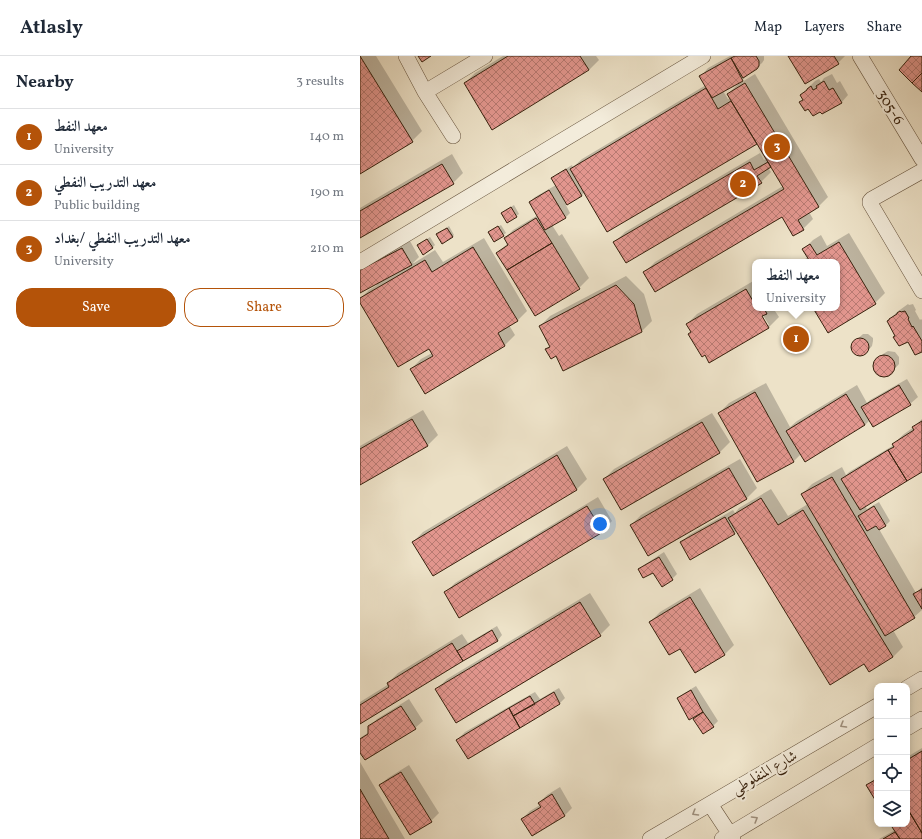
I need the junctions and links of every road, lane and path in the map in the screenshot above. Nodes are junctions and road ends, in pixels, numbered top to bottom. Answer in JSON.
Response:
{"nodes":[{"id":1,"x":406,"y":56,"type":"edge"},
{"id":2,"x":485,"y":56,"type":"edge"},
{"id":3,"x":704,"y":56,"type":"edge"},
{"id":4,"x":860,"y":56,"type":"edge"},
{"id":5,"x":425,"y":92,"type":"junction"},
{"id":6,"x":452,"y":136,"type":"dead end"},
{"id":7,"x":922,"y":159,"type":"edge"},
{"id":8,"x":922,"y":171,"type":"edge"},
{"id":9,"x":360,"y":262,"type":"edge"},
{"id":10,"x":922,"y":291,"type":"edge"},
{"id":11,"x":922,"y":679,"type":"edge"},
{"id":12,"x":910,"y":686,"type":"edge"},
{"id":13,"x":874,"y":708,"type":"edge"},
{"id":14,"x":922,"y":719,"type":"edge"},
{"id":15,"x":910,"y":726,"type":"edge"},
{"id":16,"x":874,"y":748,"type":"edge"},
{"id":17,"x":710,"y":804,"type":"junction"},
{"id":18,"x":728,"y":837,"type":"edge"},
{"id":19,"x":650,"y":839,"type":"edge"}],
"edges":[{"from":1,"to":5,"type":"street"},
{"from":2,"to":5,"type":"street"},
{"from":3,"to":9,"type":"street"},
{"from":4,"to":7,"type":"street","name":"305-6"},
{"from":5,"to":6,"type":"street"},
{"from":8,"to":10,"type":"street"},
{"from":11,"to":12,"type":"street"},
{"from":13,"to":17,"type":"street","name":"شارع المنفلوطي","one_way":true},
{"from":14,"to":15,"type":"street"},
{"from":18,"to":16,"type":"street","one_way":true},
{"from":17,"to":18,"type":"street"},
{"from":17,"to":19,"type":"street","name":"شارع المنفلوطي","one_way":true}]}
